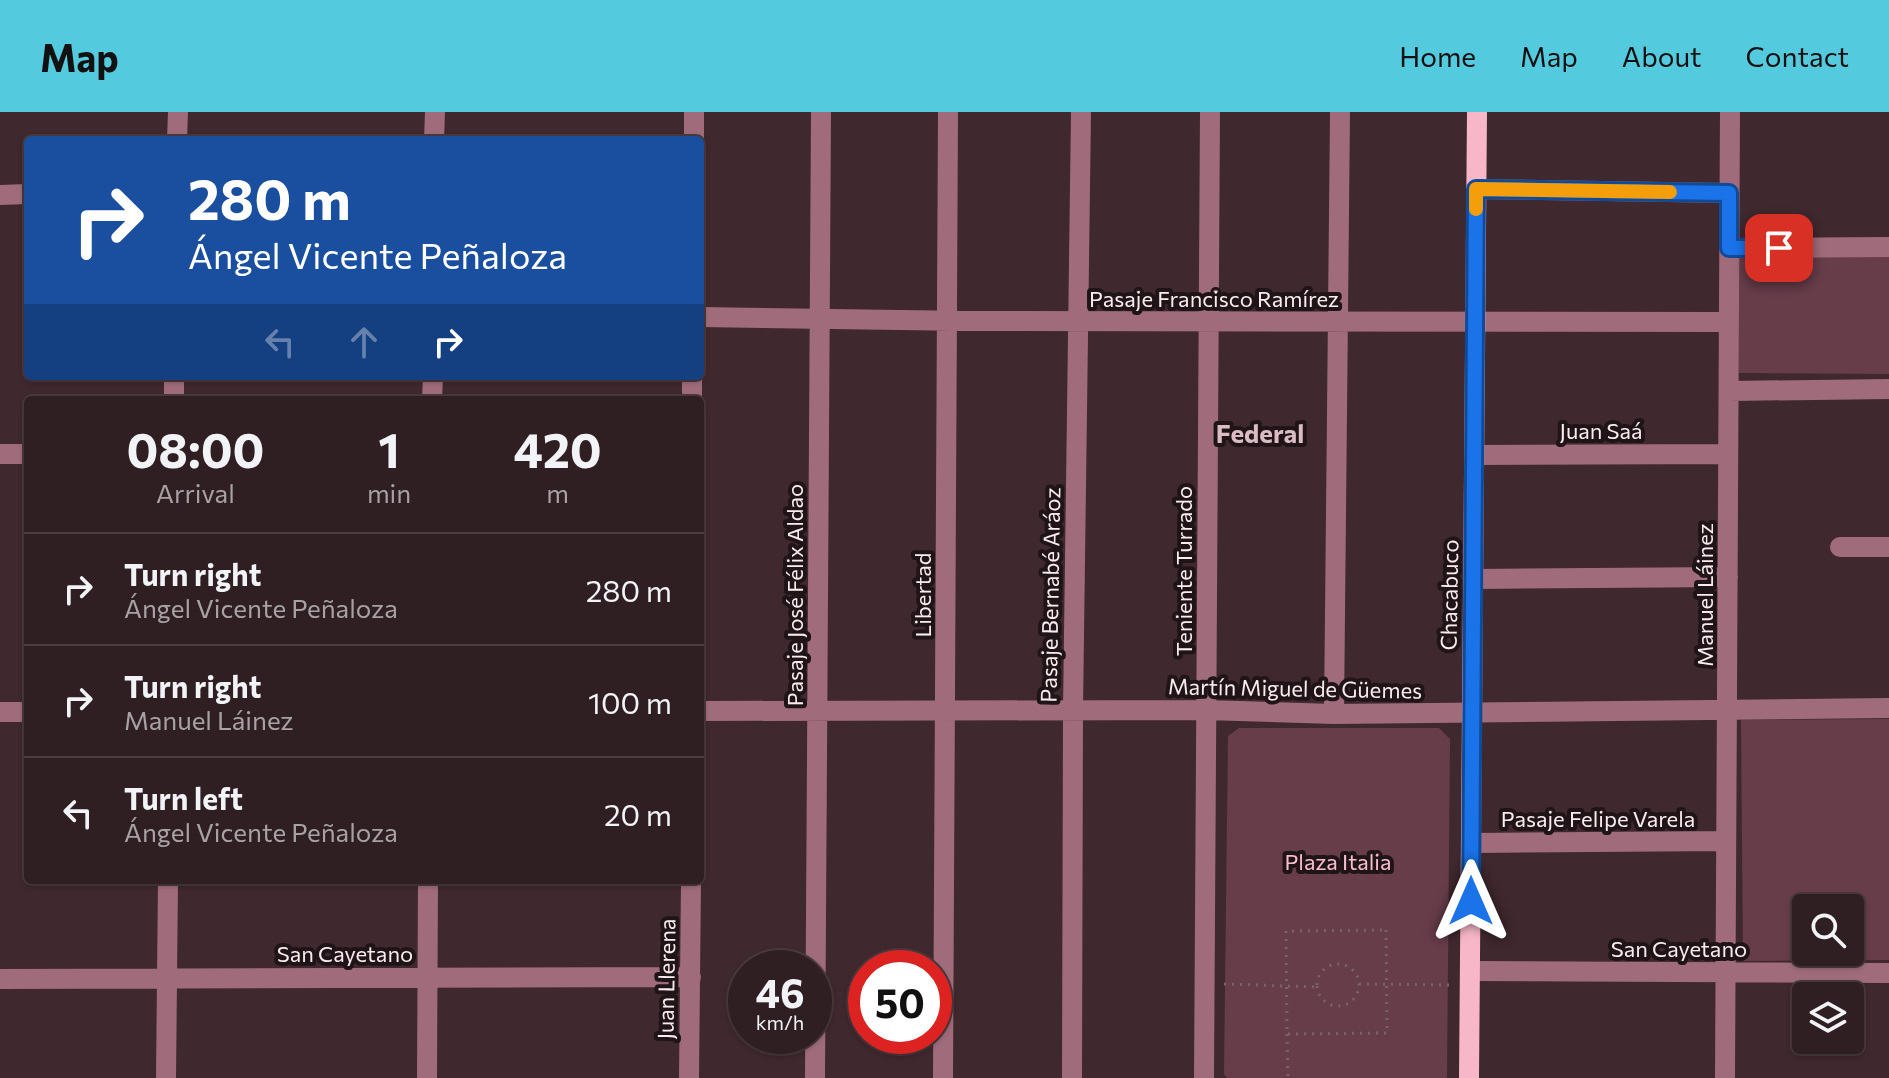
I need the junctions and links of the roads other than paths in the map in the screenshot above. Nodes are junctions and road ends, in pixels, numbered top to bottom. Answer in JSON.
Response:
{"nodes":[{"id":1,"x":178,"y":112,"type":"edge"},
{"id":2,"x":435,"y":112,"type":"edge"},
{"id":3,"x":694,"y":112,"type":"edge"},
{"id":4,"x":821,"y":112,"type":"edge"},
{"id":5,"x":948,"y":112,"type":"edge"},
{"id":6,"x":1081,"y":112,"type":"edge"},
{"id":7,"x":1210,"y":112,"type":"edge"},
{"id":8,"x":1340,"y":112,"type":"edge"},
{"id":9,"x":1477,"y":112,"type":"edge"},
{"id":10,"x":1730,"y":112,"type":"edge"},
{"id":11,"x":177,"y":136,"type":"edge"},
{"id":12,"x":434,"y":136,"type":"edge"},
{"id":13,"x":694,"y":136,"type":"edge"},
{"id":14,"x":1476,"y":189,"type":"junction"},
{"id":15,"x":1729,"y":193,"type":"junction"},
{"id":16,"x":24,"y":194,"type":"edge"},
{"id":17,"x":0,"y":195,"type":"edge"},
{"id":18,"x":1889,"y":247,"type":"edge"},
{"id":19,"x":1729,"y":248,"type":"junction"},
{"id":20,"x":704,"y":317,"type":"edge"},
{"id":21,"x":820,"y":319,"type":"junction"},
{"id":22,"x":947,"y":321,"type":"junction"},
{"id":23,"x":1078,"y":321,"type":"junction"},
{"id":24,"x":1209,"y":321,"type":"junction"},
{"id":25,"x":1338,"y":322,"type":"junction"},
{"id":26,"x":1729,"y":322,"type":"junction"},
{"id":27,"x":1475,"y":323,"type":"junction"},
{"id":28,"x":1889,"y":389,"type":"edge"},
{"id":29,"x":1729,"y":391,"type":"junction"},
{"id":30,"x":0,"y":454,"type":"edge"},
{"id":31,"x":24,"y":454,"type":"edge"},
{"id":32,"x":1728,"y":454,"type":"junction"},
{"id":33,"x":1474,"y":455,"type":"junction"},
{"id":34,"x":1840,"y":547,"type":"dead end"},
{"id":35,"x":1889,"y":547,"type":"edge"},
{"id":36,"x":1728,"y":577,"type":"junction"},
{"id":37,"x":1473,"y":579,"type":"junction"},
{"id":38,"x":1889,"y":708,"type":"edge"},
{"id":39,"x":946,"y":710,"type":"junction"},
{"id":40,"x":1073,"y":710,"type":"junction"},
{"id":41,"x":1206,"y":710,"type":"junction"},
{"id":42,"x":1728,"y":710,"type":"junction"},
{"id":43,"x":704,"y":711,"type":"edge"},
{"id":44,"x":817,"y":711,"type":"junction"},
{"id":45,"x":0,"y":712,"type":"edge"},
{"id":46,"x":24,"y":712,"type":"edge"},
{"id":47,"x":1471,"y":713,"type":"junction"},
{"id":48,"x":1334,"y":714,"type":"junction"},
{"id":49,"x":1726,"y":841,"type":"junction"},
{"id":50,"x":1471,"y":843,"type":"junction"},
{"id":51,"x":168,"y":884,"type":"edge"},
{"id":52,"x":428,"y":884,"type":"edge"},
{"id":53,"x":691,"y":884,"type":"edge"},
{"id":54,"x":1725,"y":973,"type":"junction"},
{"id":55,"x":1889,"y":973,"type":"edge"},
{"id":56,"x":428,"y":976,"type":"junction"},
{"id":57,"x":691,"y":977,"type":"junction"},
{"id":58,"x":167,"y":978,"type":"junction"},
{"id":59,"x":1470,"y":978,"type":"junction"},
{"id":60,"x":0,"y":979,"type":"edge"},
{"id":61,"x":166,"y":1078,"type":"edge"},
{"id":62,"x":427,"y":1078,"type":"edge"},
{"id":63,"x":689,"y":1078,"type":"edge"},
{"id":64,"x":815,"y":1078,"type":"edge"},
{"id":65,"x":943,"y":1078,"type":"edge"},
{"id":66,"x":1072,"y":1078,"type":"edge"},
{"id":67,"x":1204,"y":1078,"type":"edge"},
{"id":68,"x":1469,"y":1078,"type":"edge"},
{"id":69,"x":1725,"y":1078,"type":"edge"}],
"edges":[{"from":1,"to":11,"type":"street"},
{"from":2,"to":12,"type":"street"},
{"from":3,"to":13,"type":"street"},
{"from":4,"to":21,"type":"street","name":"Pasaje José Félix Aldao"},
{"from":5,"to":22,"type":"street","name":"Libertad"},
{"from":6,"to":23,"type":"street","name":"Pasaje Bernabé Aráoz"},
{"from":7,"to":24,"type":"street","name":"Teniente Turrado"},
{"from":8,"to":25,"type":"street"},
{"from":9,"to":14,"type":"main road","name":"Chacabuco"},
{"from":10,"to":15,"type":"street","name":"Manuel Láinez"},
{"from":14,"to":15,"type":"street"},
{"from":14,"to":27,"type":"main road","name":"Chacabuco"},
{"from":15,"to":19,"type":"street","name":"Manuel Láinez"},
{"from":16,"to":17,"type":"street"},
{"from":18,"to":19,"type":"street"},
{"from":19,"to":26,"type":"street","name":"Manuel Láinez"},
{"from":20,"to":21,"type":"street","name":"Pasaje Francisco Ramírez"},
{"from":21,"to":22,"type":"street","name":"Pasaje Francisco Ramírez"},
{"from":21,"to":44,"type":"street","name":"Pasaje José Félix Aldao"},
{"from":22,"to":23,"type":"street","name":"Pasaje Francisco Ramírez"},
{"from":22,"to":39,"type":"street","name":"Libertad"},
{"from":23,"to":24,"type":"street","name":"Pasaje Francisco Ramírez"},
{"from":23,"to":40,"type":"street","name":"Pasaje Bernabé Aráoz"},
{"from":24,"to":25,"type":"street","name":"Pasaje Francisco Ramírez"},
{"from":24,"to":41,"type":"street","name":"Teniente Turrado"},
{"from":25,"to":27,"type":"street","name":"Pasaje Francisco Ramírez"},
{"from":25,"to":48,"type":"street"},
{"from":26,"to":27,"type":"street","name":"Pasaje Francisco Ramírez"},
{"from":26,"to":29,"type":"street","name":"Manuel Láinez"},
{"from":27,"to":33,"type":"main road","name":"Chacabuco"},
{"from":28,"to":29,"type":"street"},
{"from":29,"to":32,"type":"street","name":"Manuel Láinez"},
{"from":30,"to":31,"type":"street"},
{"from":32,"to":33,"type":"street","name":"Juan Saá"},
{"from":32,"to":36,"type":"street","name":"Manuel Láinez"},
{"from":33,"to":37,"type":"main road","name":"Chacabuco"},
{"from":34,"to":35,"type":"street"},
{"from":36,"to":37,"type":"street"},
{"from":36,"to":42,"type":"street","name":"Manuel Láinez"},
{"from":37,"to":47,"type":"main road","name":"Chacabuco"},
{"from":38,"to":42,"type":"street","name":"Martín Miguel de Güemes"},
{"from":39,"to":40,"type":"street","name":"Martín Miguel de Güemes"},
{"from":39,"to":44,"type":"street","name":"Martín Miguel de Güemes"},
{"from":39,"to":65,"type":"street","name":"Libertad"},
{"from":40,"to":41,"type":"street","name":"Martín Miguel de Güemes"},
{"from":40,"to":66,"type":"street","name":"Pasaje Bernabé Aráoz"},
{"from":41,"to":48,"type":"street","name":"Martín Miguel de Güemes"},
{"from":41,"to":67,"type":"street","name":"Teniente Turrado"},
{"from":42,"to":47,"type":"street","name":"Martín Miguel de Güemes"},
{"from":42,"to":49,"type":"street","name":"Manuel Láinez"},
{"from":43,"to":44,"type":"street","name":"Martín Miguel de Güemes"},
{"from":44,"to":64,"type":"street","name":"Pasaje José Félix Aldao"},
{"from":45,"to":46,"type":"street"},
{"from":47,"to":48,"type":"street","name":"Martín Miguel de Güemes"},
{"from":47,"to":50,"type":"main road","name":"Chacabuco"},
{"from":49,"to":50,"type":"street","name":"Pasaje Felipe Varela"},
{"from":49,"to":54,"type":"street","name":"Manuel Láinez"},
{"from":50,"to":59,"type":"main road","name":"Chacabuco"},
{"from":51,"to":58,"type":"street"},
{"from":52,"to":56,"type":"street"},
{"from":53,"to":57,"type":"street","name":"Juan Llerena"},
{"from":54,"to":55,"type":"street","name":"San Cayetano"},
{"from":54,"to":59,"type":"street","name":"San Cayetano"},
{"from":54,"to":69,"type":"street","name":"Manuel Láinez"},
{"from":56,"to":57,"type":"street","name":"San Cayetano"},
{"from":56,"to":58,"type":"street","name":"San Cayetano"},
{"from":56,"to":62,"type":"street"},
{"from":57,"to":63,"type":"street","name":"Juan Llerena"},
{"from":58,"to":60,"type":"street","name":"San Cayetano"},
{"from":58,"to":61,"type":"street"},
{"from":59,"to":68,"type":"main road","name":"Chacabuco"}]}
